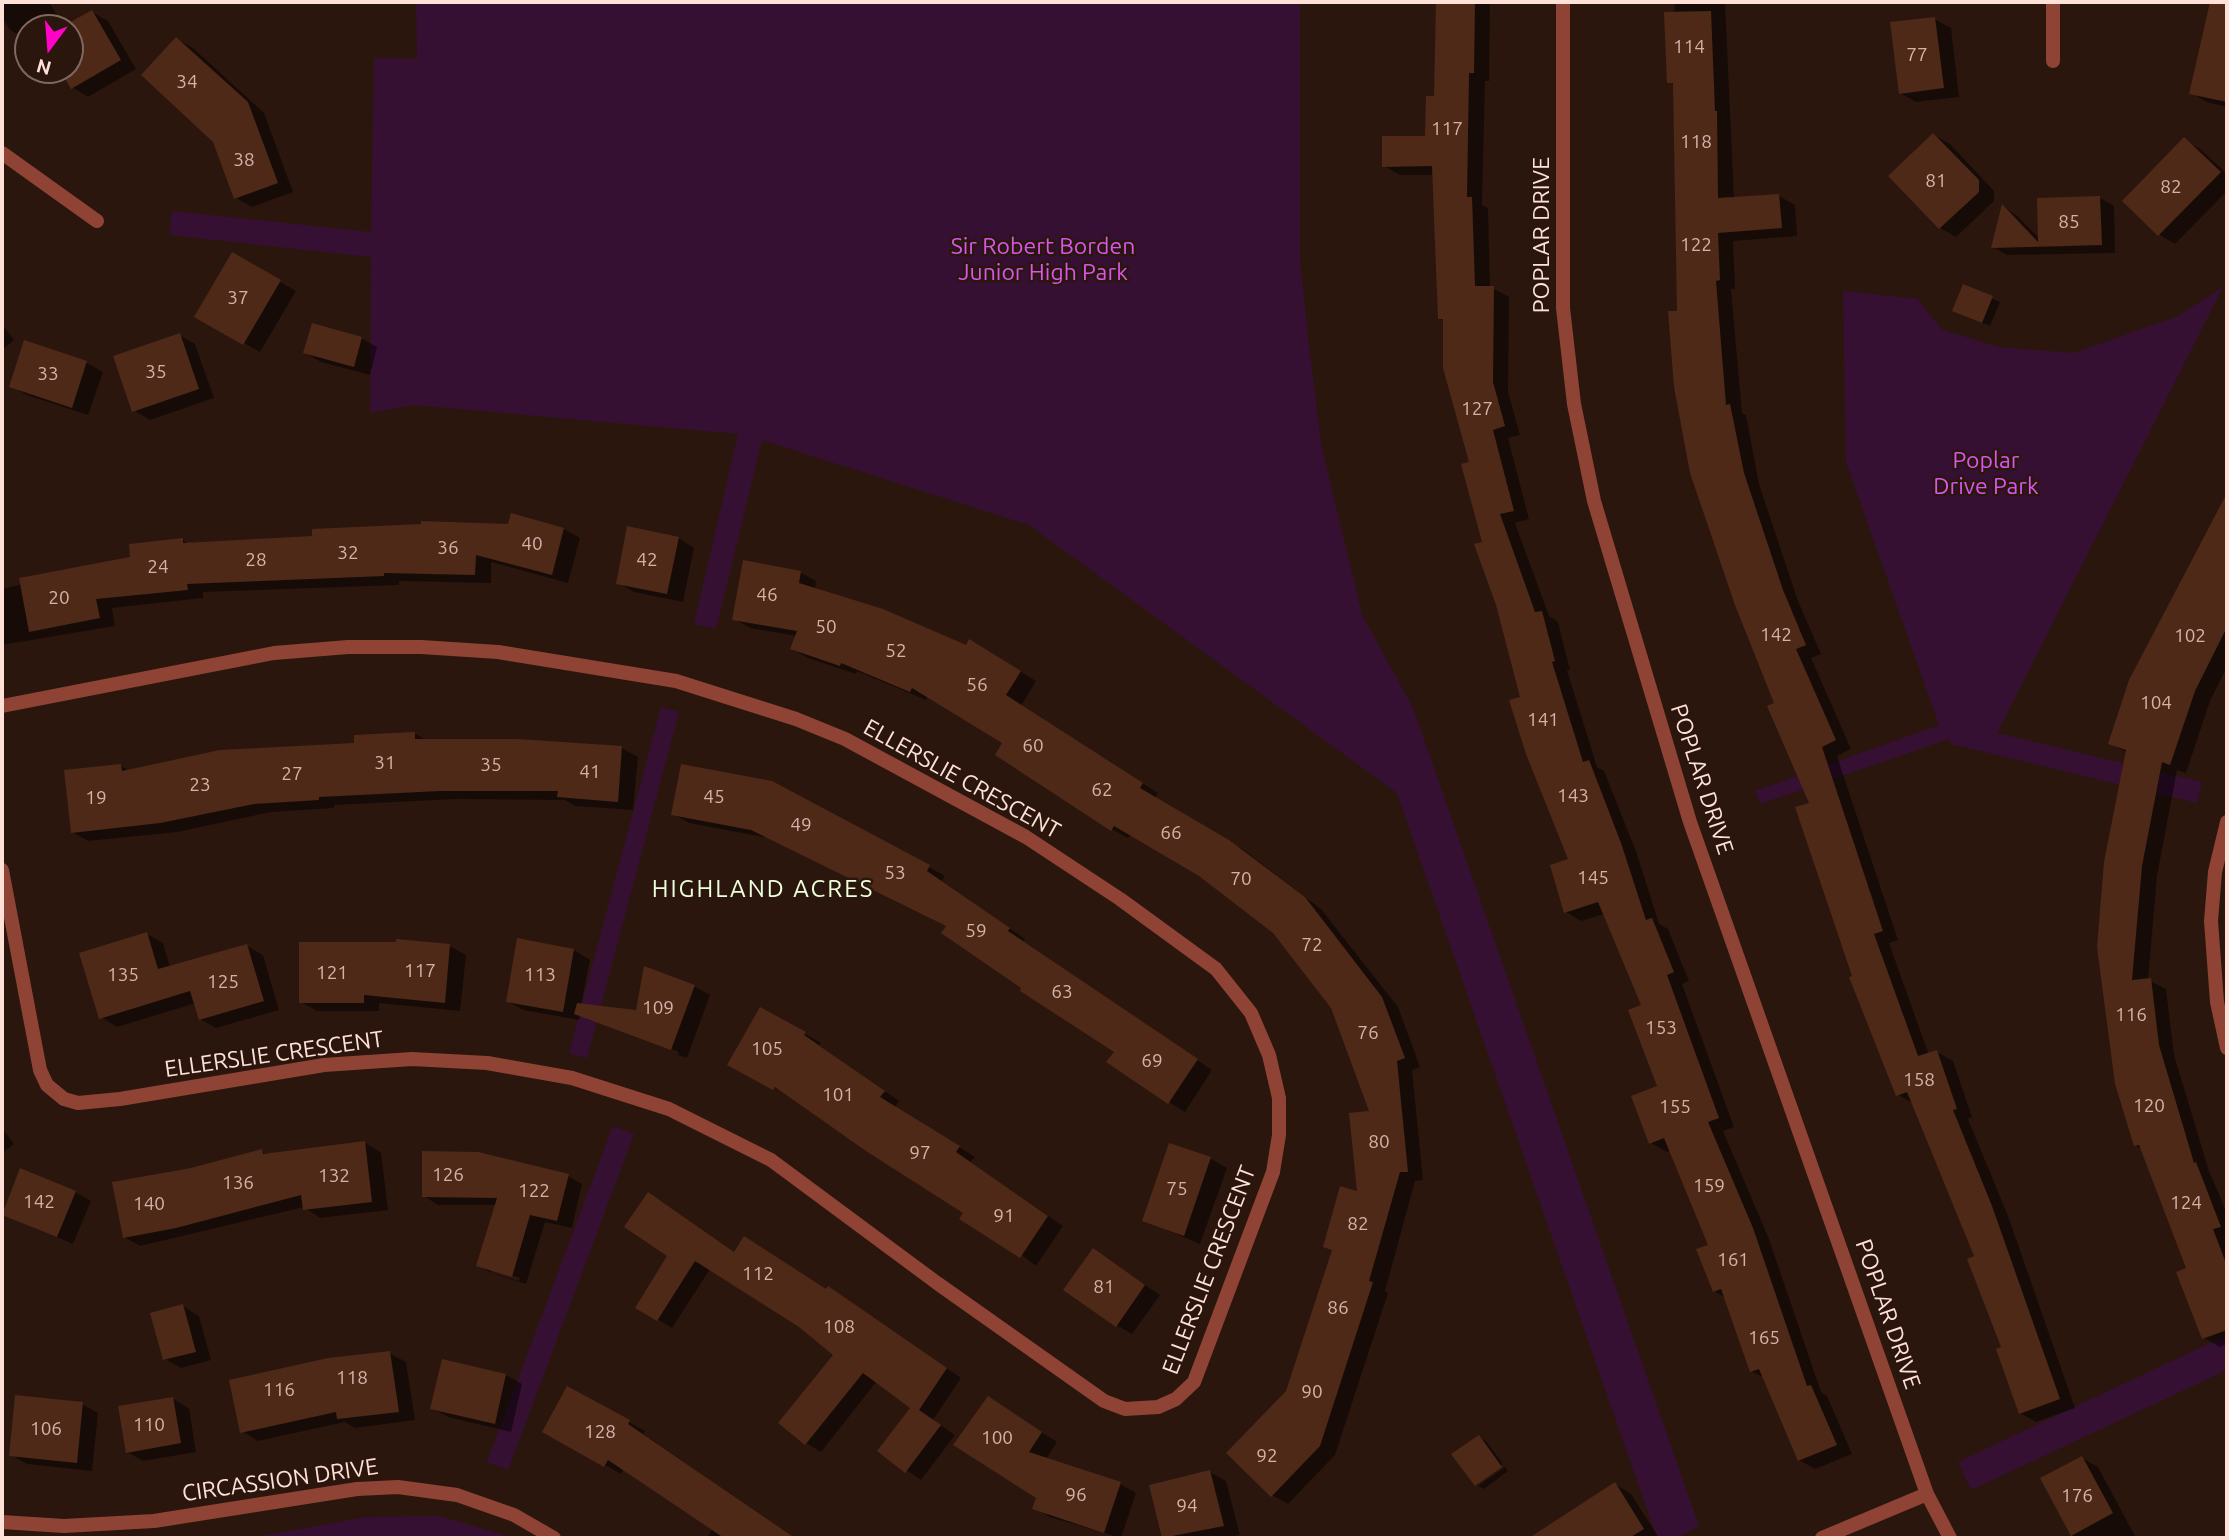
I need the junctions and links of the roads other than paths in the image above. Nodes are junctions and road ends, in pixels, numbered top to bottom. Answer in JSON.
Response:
{"nodes":[{"id":1,"x":1563,"y":2,"type":"edge"},
{"id":2,"x":2053,"y":2,"type":"edge"},
{"id":3,"x":2053,"y":61,"type":"dead end"},
{"id":4,"x":2,"y":153,"type":"edge"},
{"id":5,"x":97,"y":221,"type":"dead end"},
{"id":6,"x":2,"y":706,"type":"edge"},
{"id":7,"x":2227,"y":822,"type":"edge"},
{"id":8,"x":2,"y":870,"type":"edge"},
{"id":9,"x":2227,"y":1048,"type":"edge"},
{"id":10,"x":1927,"y":1493,"type":"junction"},
{"id":11,"x":2,"y":1522,"type":"edge"},
{"id":12,"x":554,"y":1538,"type":"edge"},
{"id":13,"x":1822,"y":1538,"type":"edge"},
{"id":14,"x":1950,"y":1538,"type":"edge"}],
"edges":[{"from":1,"to":10,"type":"street","name":"POPLAR DRIVE"},
{"from":2,"to":3,"type":"street"},
{"from":4,"to":5,"type":"street"},
{"from":6,"to":8,"type":"street","name":"ELLERSLIE CRESCENT"},
{"from":7,"to":9,"type":"street"},
{"from":10,"to":13,"type":"street"},
{"from":10,"to":14,"type":"street","name":"POPLAR DRIVE"},
{"from":11,"to":12,"type":"street","name":"CIRCASSION DRIVE"}]}
